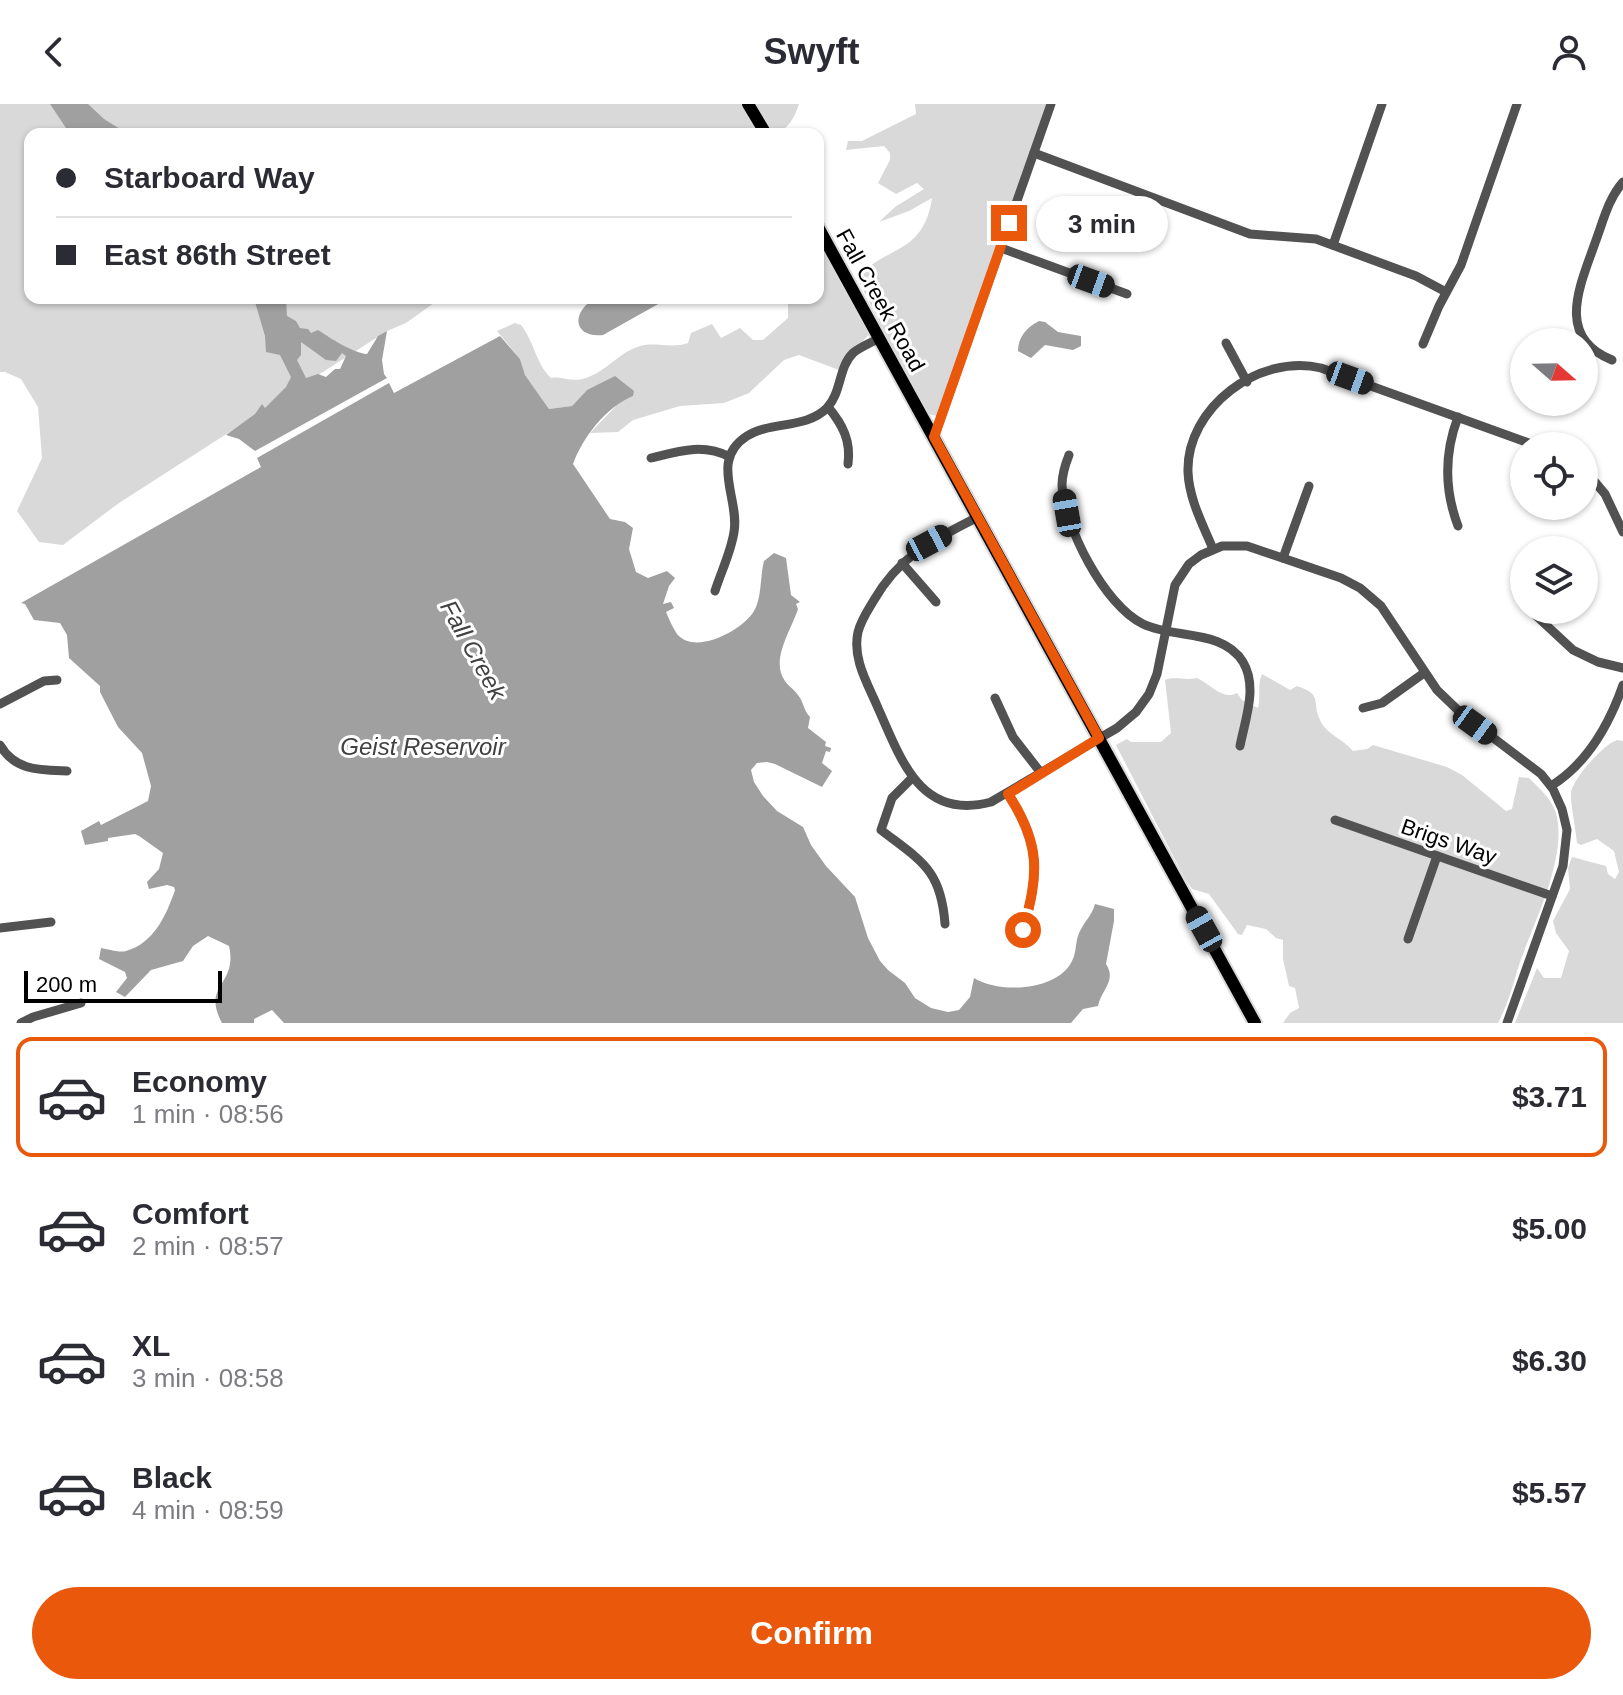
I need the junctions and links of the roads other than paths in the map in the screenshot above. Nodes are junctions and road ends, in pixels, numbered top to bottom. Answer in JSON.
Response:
{"nodes":[{"id":1,"x":748,"y":104,"type":"edge"},
{"id":2,"x":1051,"y":104,"type":"edge"},
{"id":3,"x":1382,"y":104,"type":"edge"},
{"id":4,"x":1517,"y":104,"type":"edge"},
{"id":5,"x":762,"y":128,"type":"edge"},
{"id":6,"x":1034,"y":153,"type":"junction"},
{"id":7,"x":1623,"y":182,"type":"edge"},
{"id":8,"x":824,"y":238,"type":"edge"},
{"id":9,"x":1333,"y":245,"type":"junction"},
{"id":10,"x":1001,"y":248,"type":"junction"},
{"id":11,"x":1446,"y":292,"type":"junction"},
{"id":12,"x":1127,"y":294,"type":"dead end"},
{"id":13,"x":879,"y":338,"type":"junction"},
{"id":14,"x":1226,"y":343,"type":"dead end"},
{"id":15,"x":1423,"y":344,"type":"dead end"},
{"id":16,"x":1612,"y":360,"type":"dead end"},
{"id":17,"x":1247,"y":382,"type":"junction"},
{"id":18,"x":828,"y":407,"type":"junction"},
{"id":19,"x":1458,"y":417,"type":"junction"},
{"id":20,"x":1510,"y":436,"type":"edge"},
{"id":21,"x":934,"y":437,"type":"junction"},
{"id":22,"x":1069,"y":455,"type":"dead end"},
{"id":23,"x":730,"y":457,"type":"junction"},
{"id":24,"x":651,"y":458,"type":"dead end"},
{"id":25,"x":848,"y":464,"type":"dead end"},
{"id":26,"x":1309,"y":486,"type":"dead end"},
{"id":27,"x":1598,"y":486,"type":"edge"},
{"id":28,"x":978,"y":517,"type":"junction"},
{"id":29,"x":1458,"y":526,"type":"dead end"},
{"id":30,"x":1623,"y":532,"type":"edge"},
{"id":31,"x":1213,"y":549,"type":"junction"},
{"id":32,"x":1283,"y":558,"type":"junction"},
{"id":33,"x":902,"y":563,"type":"junction"},
{"id":34,"x":715,"y":591,"type":"dead end"},
{"id":35,"x":936,"y":602,"type":"dead end"},
{"id":36,"x":1545,"y":624,"type":"edge"},
{"id":37,"x":1166,"y":631,"type":"junction"},
{"id":38,"x":1623,"y":668,"type":"edge"},
{"id":39,"x":1424,"y":673,"type":"junction"},
{"id":40,"x":57,"y":680,"type":"dead end"},
{"id":41,"x":1623,"y":685,"type":"edge"},
{"id":42,"x":995,"y":698,"type":"dead end"},
{"id":43,"x":0,"y":704,"type":"edge"},
{"id":44,"x":1363,"y":708,"type":"dead end"},
{"id":45,"x":1099,"y":738,"type":"junction"},
{"id":46,"x":0,"y":745,"type":"edge"},
{"id":47,"x":1240,"y":746,"type":"dead end"},
{"id":48,"x":67,"y":771,"type":"dead end"},
{"id":49,"x":1041,"y":773,"type":"junction"},
{"id":50,"x":912,"y":778,"type":"junction"},
{"id":51,"x":1551,"y":786,"type":"junction"},
{"id":52,"x":1008,"y":794,"type":"junction"},
{"id":53,"x":1335,"y":820,"type":"dead end"},
{"id":54,"x":1437,"y":856,"type":"junction"},
{"id":55,"x":1552,"y":896,"type":"junction"},
{"id":56,"x":51,"y":922,"type":"dead end"},
{"id":57,"x":945,"y":924,"type":"dead end"},
{"id":58,"x":0,"y":928,"type":"edge"},
{"id":59,"x":1023,"y":930,"type":"dead end"},
{"id":60,"x":1408,"y":939,"type":"dead end"},
{"id":61,"x":81,"y":1003,"type":"dead end"},
{"id":62,"x":21,"y":1023,"type":"edge"},
{"id":63,"x":1255,"y":1023,"type":"edge"},
{"id":64,"x":1507,"y":1023,"type":"edge"}],
"edges":[{"from":1,"to":5,"type":"main road"},
{"from":2,"to":6,"type":"street"},
{"from":3,"to":9,"type":"street"},
{"from":4,"to":11,"type":"street"},
{"from":6,"to":9,"type":"street"},
{"from":6,"to":10,"type":"street"},
{"from":7,"to":16,"type":"street"},
{"from":8,"to":13,"type":"main road","name":"Fall Creek Road"},
{"from":9,"to":11,"type":"street"},
{"from":10,"to":12,"type":"street"},
{"from":10,"to":21,"type":"street"},
{"from":11,"to":15,"type":"street"},
{"from":13,"to":18,"type":"street"},
{"from":13,"to":21,"type":"main road","name":"Fall Creek Road"},
{"from":14,"to":17,"type":"street"},
{"from":17,"to":19,"type":"street"},
{"from":17,"to":31,"type":"street"},
{"from":18,"to":23,"type":"street"},
{"from":18,"to":25,"type":"street"},
{"from":19,"to":20,"type":"street"},
{"from":19,"to":29,"type":"street"},
{"from":21,"to":28,"type":"main road","name":"Fall Creek Road"},
{"from":22,"to":37,"type":"street"},
{"from":23,"to":24,"type":"street"},
{"from":23,"to":34,"type":"street"},
{"from":26,"to":32,"type":"street"},
{"from":27,"to":30,"type":"street"},
{"from":28,"to":33,"type":"street"},
{"from":28,"to":45,"type":"main road","name":"Fall Creek Road"},
{"from":31,"to":32,"type":"street"},
{"from":31,"to":37,"type":"street"},
{"from":32,"to":39,"type":"street"},
{"from":33,"to":35,"type":"street"},
{"from":33,"to":50,"type":"street"},
{"from":36,"to":38,"type":"street"},
{"from":37,"to":45,"type":"street"},
{"from":37,"to":47,"type":"street"},
{"from":39,"to":44,"type":"street"},
{"from":39,"to":51,"type":"street"},
{"from":40,"to":43,"type":"street"},
{"from":41,"to":51,"type":"street"},
{"from":42,"to":49,"type":"street"},
{"from":45,"to":49,"type":"street"},
{"from":45,"to":63,"type":"main road","name":"Fall Creek Road"},
{"from":46,"to":48,"type":"street"},
{"from":49,"to":52,"type":"street"},
{"from":50,"to":52,"type":"street"},
{"from":50,"to":57,"type":"street"},
{"from":51,"to":55,"type":"street"},
{"from":52,"to":59,"type":"street"},
{"from":53,"to":54,"type":"street","name":"Brigs Way"},
{"from":54,"to":55,"type":"street","name":"Brigs Way"},
{"from":54,"to":60,"type":"street"},
{"from":55,"to":64,"type":"street"},
{"from":56,"to":58,"type":"street"},
{"from":61,"to":62,"type":"street"}]}
